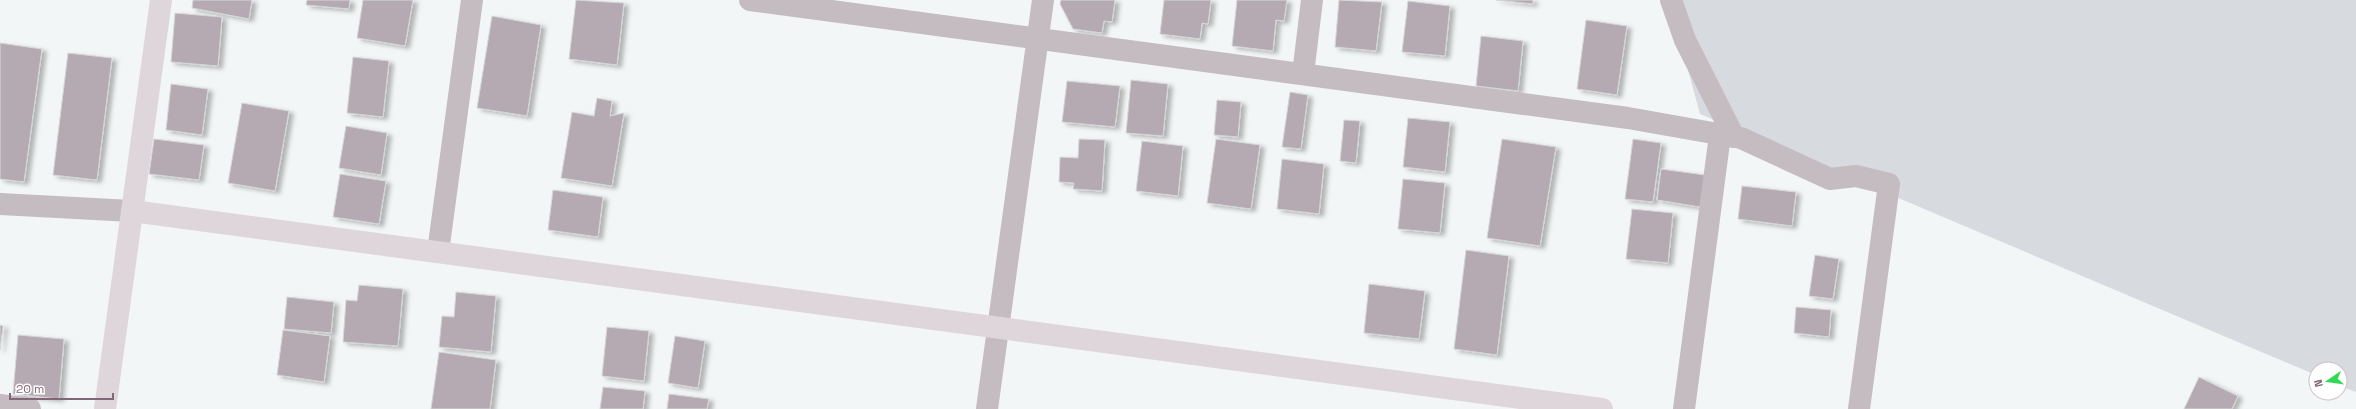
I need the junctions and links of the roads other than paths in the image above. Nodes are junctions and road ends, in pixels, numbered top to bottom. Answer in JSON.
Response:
{"nodes":[{"id":1,"x":161,"y":0,"type":"edge"},
{"id":2,"x":472,"y":0,"type":"edge"},
{"id":3,"x":750,"y":0,"type":"edge"},
{"id":4,"x":1042,"y":0,"type":"edge"},
{"id":5,"x":1312,"y":0,"type":"edge"},
{"id":6,"x":1671,"y":0,"type":"edge"},
{"id":7,"x":1038,"y":39,"type":"junction"},
{"id":8,"x":1303,"y":74,"type":"junction"},
{"id":9,"x":1727,"y":136,"type":"junction"},
{"id":10,"x":0,"y":204,"type":"edge"},
{"id":11,"x":132,"y":211,"type":"junction"},
{"id":12,"x":438,"y":252,"type":"junction"},
{"id":13,"x":998,"y":328,"type":"junction"},
{"id":14,"x":0,"y":405,"type":"edge"},
{"id":15,"x":30,"y":409,"type":"edge"},
{"id":16,"x":105,"y":409,"type":"edge"},
{"id":17,"x":987,"y":409,"type":"edge"},
{"id":18,"x":1602,"y":409,"type":"edge"},
{"id":19,"x":1684,"y":409,"type":"edge"},
{"id":20,"x":1859,"y":409,"type":"edge"}],
"edges":[{"from":1,"to":11,"type":"street"},
{"from":2,"to":12,"type":"street"},
{"from":3,"to":7,"type":"street"},
{"from":4,"to":7,"type":"street"},
{"from":5,"to":8,"type":"street"},
{"from":6,"to":9,"type":"street"},
{"from":7,"to":8,"type":"street"},
{"from":7,"to":13,"type":"street"},
{"from":8,"to":9,"type":"street"},
{"from":9,"to":19,"type":"street"},
{"from":9,"to":20,"type":"street"},
{"from":10,"to":11,"type":"street"},
{"from":11,"to":12,"type":"street"},
{"from":11,"to":16,"type":"street"},
{"from":12,"to":13,"type":"street"},
{"from":13,"to":17,"type":"street"},
{"from":13,"to":18,"type":"street"},
{"from":14,"to":15,"type":"street"}]}
